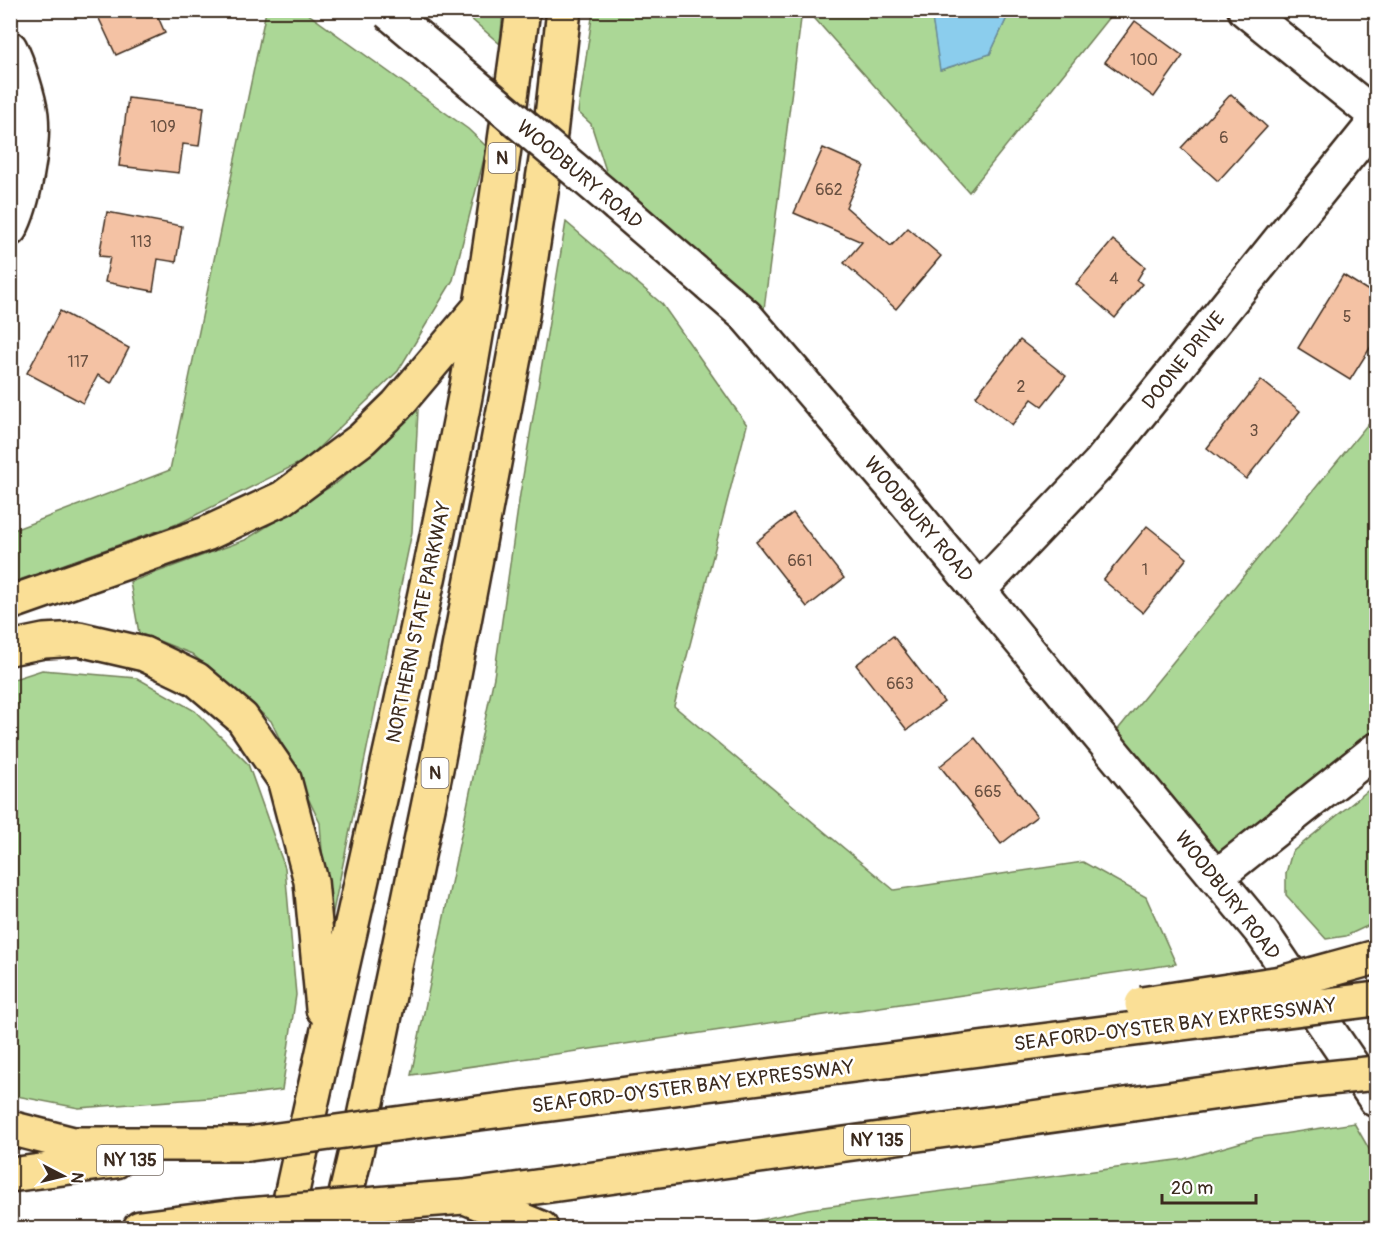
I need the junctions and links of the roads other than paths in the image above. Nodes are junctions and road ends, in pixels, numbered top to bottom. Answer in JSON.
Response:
{"nodes":[{"id":1,"x":523,"y":10,"type":"edge"},
{"id":2,"x":564,"y":10,"type":"edge"},
{"id":3,"x":1245,"y":10,"type":"edge"},
{"id":4,"x":387,"y":11,"type":"edge"},
{"id":5,"x":10,"y":48,"type":"edge"},
{"id":6,"x":1377,"y":116,"type":"edge"},
{"id":7,"x":1377,"y":121,"type":"edge"},
{"id":8,"x":10,"y":229,"type":"edge"},
{"id":9,"x":481,"y":305,"type":"junction"},
{"id":10,"x":979,"y":590,"type":"junction"},
{"id":11,"x":10,"y":603,"type":"edge"},
{"id":12,"x":10,"y":648,"type":"edge"},
{"id":13,"x":1377,"y":750,"type":"edge"},
{"id":14,"x":1216,"y":877,"type":"junction"},
{"id":15,"x":1377,"y":957,"type":"edge"},
{"id":16,"x":1377,"y":999,"type":"edge"},
{"id":17,"x":1150,"y":1015,"type":"junction"},
{"id":18,"x":326,"y":1037,"type":"junction"},
{"id":19,"x":1377,"y":1073,"type":"edge"},
{"id":20,"x":1377,"y":1100,"type":"edge"},
{"id":21,"x":10,"y":1128,"type":"edge"},
{"id":22,"x":249,"y":1144,"type":"junction"},
{"id":23,"x":10,"y":1175,"type":"edge"},
{"id":24,"x":464,"y":1197,"type":"junction"},
{"id":25,"x":236,"y":1216,"type":"junction"},
{"id":26,"x":140,"y":1228,"type":"edge"},
{"id":27,"x":177,"y":1228,"type":"edge"},
{"id":28,"x":284,"y":1228,"type":"edge"},
{"id":29,"x":338,"y":1228,"type":"edge"},
{"id":30,"x":541,"y":1228,"type":"edge"}],
"edges":[{"from":1,"to":9,"type":"highway","name":"NORTHERN STATE PARKWAY","number":"N"},
{"from":2,"to":29,"type":"highway","number":"N"},
{"from":3,"to":6,"type":"main road"},
{"from":4,"to":10,"type":"main road","name":"WOODBURY ROAD","bridge":true},
{"from":5,"to":8,"type":"main road"},
{"from":7,"to":10,"type":"main road","name":"DOONE DRIVE"},
{"from":9,"to":11,"type":"highway"},
{"from":9,"to":18,"type":"highway","name":"NORTHERN STATE PARKWAY","number":"N"},
{"from":10,"to":14,"type":"main road","name":"WOODBURY ROAD"},
{"from":12,"to":18,"type":"highway"},
{"from":13,"to":14,"type":"main road"},
{"from":14,"to":20,"type":"main road","name":"WOODBURY ROAD"},
{"from":15,"to":17,"type":"highway","bridge":true},
{"from":16,"to":17,"type":"highway","name":"SEAFORD-OYSTER BAY EXPRESSWAY","bridge":true},
{"from":17,"to":22,"type":"highway","name":"SEAFORD-OYSTER BAY EXPRESSWAY","number":"NY 135","bridge":true},
{"from":18,"to":28,"type":"highway","name":"NORTHERN STATE PARKWAY","number":"N"},
{"from":19,"to":24,"type":"highway","number":"NY 135","bridge":true},
{"from":21,"to":22,"type":"highway"},
{"from":22,"to":23,"type":"highway","name":"SEAFORD-OYSTER BAY EXPRESSWAY","number":"NY 135"},
{"from":24,"to":25,"type":"highway","number":"NY 135","bridge":true},
{"from":24,"to":30,"type":"highway"},
{"from":25,"to":26,"type":"highway","number":"NY 135"},
{"from":25,"to":27,"type":"highway"}]}
